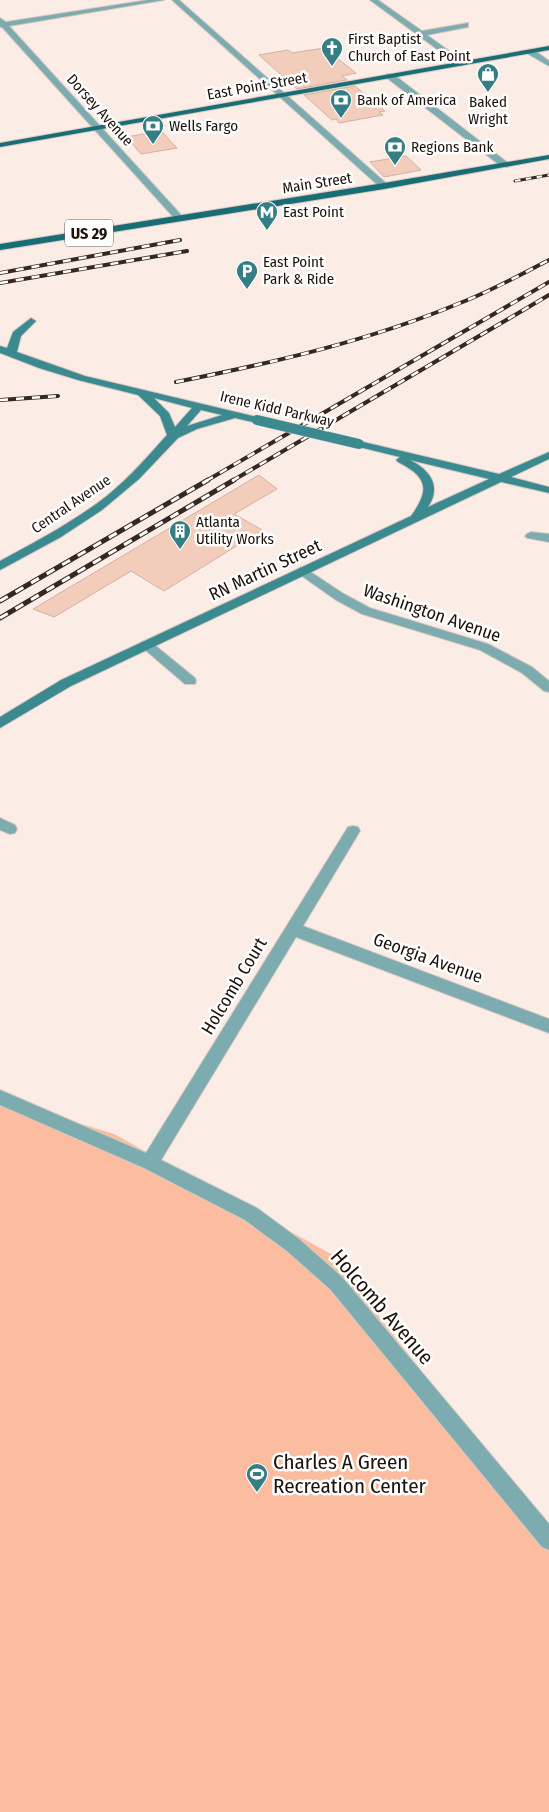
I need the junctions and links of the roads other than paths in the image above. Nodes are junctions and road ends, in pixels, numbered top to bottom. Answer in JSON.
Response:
{"nodes":[{"id":1,"x":161,"y":0,"type":"edge"},
{"id":2,"x":175,"y":0,"type":"edge"},
{"id":3,"x":373,"y":0,"type":"edge"},
{"id":4,"x":2,"y":23,"type":"edge"},
{"id":5,"x":465,"y":25,"type":"dead end"},
{"id":6,"x":420,"y":34,"type":"junction"},
{"id":7,"x":549,"y":48,"type":"edge"},
{"id":8,"x":531,"y":52,"type":"junction"},
{"id":9,"x":463,"y":64,"type":"junction"},
{"id":10,"x":549,"y":64,"type":"edge"},
{"id":11,"x":390,"y":76,"type":"junction"},
{"id":12,"x":282,"y":95,"type":"junction"},
{"id":13,"x":98,"y":128,"type":"junction"},
{"id":14,"x":0,"y":145,"type":"edge"},
{"id":15,"x":549,"y":157,"type":"edge"},
{"id":16,"x":505,"y":165,"type":"junction"},
{"id":17,"x":384,"y":186,"type":"junction"},
{"id":18,"x":179,"y":218,"type":"junction"},
{"id":19,"x":0,"y":247,"type":"edge"},
{"id":20,"x":31,"y":321,"type":"dead end"},
{"id":21,"x":0,"y":349,"type":"edge"},
{"id":22,"x":12,"y":354,"type":"junction"},
{"id":23,"x":141,"y":392,"type":"junction"},
{"id":24,"x":199,"y":406,"type":"junction"},
{"id":25,"x":235,"y":415,"type":"junction"},
{"id":26,"x":173,"y":437,"type":"junction"},
{"id":27,"x":373,"y":448,"type":"junction"},
{"id":28,"x":549,"y":455,"type":"edge"},
{"id":29,"x":498,"y":478,"type":"junction"},
{"id":30,"x":549,"y":490,"type":"edge"},
{"id":31,"x":415,"y":518,"type":"junction"},
{"id":32,"x":531,"y":536,"type":"dead end"},
{"id":33,"x":549,"y":538,"type":"edge"},
{"id":34,"x":0,"y":566,"type":"edge"},
{"id":35,"x":303,"y":571,"type":"junction"},
{"id":36,"x":147,"y":645,"type":"junction"},
{"id":37,"x":190,"y":682,"type":"dead end"},
{"id":38,"x":549,"y":688,"type":"edge"},
{"id":39,"x":0,"y":722,"type":"edge"},
{"id":40,"x":353,"y":830,"type":"dead end"},
{"id":41,"x":293,"y":929,"type":"junction"},
{"id":42,"x":549,"y":1026,"type":"edge"},
{"id":43,"x":0,"y":1097,"type":"edge"},
{"id":44,"x":150,"y":1163,"type":"junction"},
{"id":45,"x":549,"y":1540,"type":"edge"}],
"edges":[{"from":1,"to":4,"type":"street"},
{"from":2,"to":12,"type":"street"},
{"from":3,"to":6,"type":"street"},
{"from":4,"to":13,"type":"street","name":"Dorsey Avenue"},
{"from":5,"to":6,"type":"street"},
{"from":6,"to":9,"type":"street"},
{"from":7,"to":8,"type":"main road","name":"East Point Street"},
{"from":8,"to":9,"type":"main road","name":"East Point Street"},
{"from":8,"to":10,"type":"street"},
{"from":9,"to":11,"type":"main road","name":"East Point Street"},
{"from":11,"to":12,"type":"main road","name":"East Point Street"},
{"from":11,"to":16,"type":"street"},
{"from":12,"to":13,"type":"main road","name":"East Point Street"},
{"from":12,"to":17,"type":"street"},
{"from":13,"to":14,"type":"main road","name":"East Point Street"},
{"from":13,"to":18,"type":"street","name":"Dorsey Avenue"},
{"from":15,"to":16,"type":"main road","name":"Main Street","number":"US 29"},
{"from":16,"to":17,"type":"main road","name":"Main Street","number":"US 29"},
{"from":17,"to":18,"type":"main road","name":"Main Street","number":"US 29"},
{"from":18,"to":19,"type":"main road","name":"Main Street","number":"US 29"},
{"from":20,"to":22,"type":"street"},
{"from":21,"to":22,"type":"street","name":"Irene Kidd Parkway"},
{"from":22,"to":23,"type":"street","name":"Irene Kidd Parkway"},
{"from":23,"to":24,"type":"street","name":"Irene Kidd Parkway"},
{"from":23,"to":26,"type":"street"},
{"from":24,"to":25,"type":"street","name":"Irene Kidd Parkway"},
{"from":24,"to":26,"type":"street","name":"Central Avenue"},
{"from":25,"to":26,"type":"street","name":"Central Avenue"},
{"from":25,"to":27,"type":"street","name":"Irene Kidd Parkway","bridge":true},
{"from":26,"to":34,"type":"street","name":"Central Avenue"},
{"from":27,"to":29,"type":"street","name":"Irene Kidd Parkway"},
{"from":27,"to":31,"type":"street"},
{"from":28,"to":29,"type":"street","name":"RN Martin Street"},
{"from":29,"to":30,"type":"street","name":"Irene Kidd Parkway"},
{"from":29,"to":31,"type":"street","name":"RN Martin Street"},
{"from":31,"to":35,"type":"street","name":"RN Martin Street"},
{"from":32,"to":33,"type":"street"},
{"from":35,"to":36,"type":"street","name":"RN Martin Street"},
{"from":35,"to":38,"type":"street","name":"Washington Avenue"},
{"from":36,"to":37,"type":"street"},
{"from":36,"to":39,"type":"street","name":"RN Martin Street"},
{"from":40,"to":41,"type":"street","name":"Holcomb Court"},
{"from":41,"to":42,"type":"street","name":"Georgia Avenue"},
{"from":41,"to":44,"type":"street","name":"Holcomb Court"},
{"from":43,"to":44,"type":"street","name":"Holcomb Avenue"},
{"from":44,"to":45,"type":"street","name":"Holcomb Avenue"}]}
